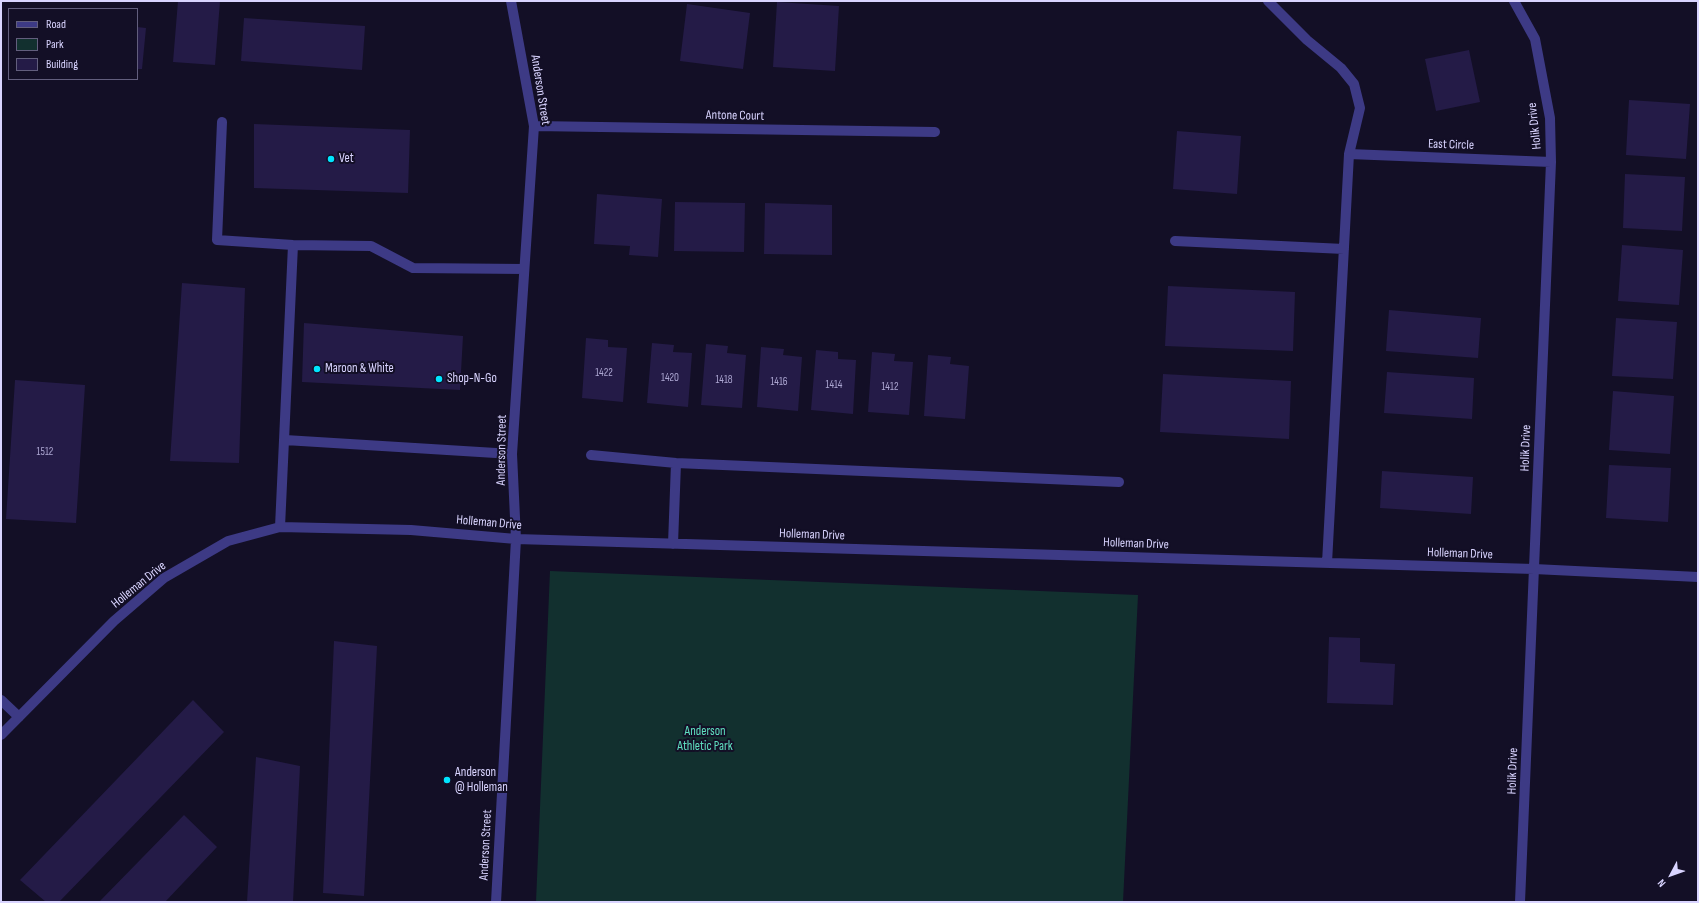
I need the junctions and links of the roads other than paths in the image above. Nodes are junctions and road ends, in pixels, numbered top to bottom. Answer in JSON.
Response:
{"nodes":[{"id":1,"x":511,"y":1,"type":"edge"},
{"id":2,"x":1268,"y":1,"type":"edge"},
{"id":3,"x":1514,"y":1,"type":"edge"},
{"id":4,"x":222,"y":122,"type":"dead end"},
{"id":5,"x":534,"y":126,"type":"junction"},
{"id":6,"x":935,"y":132,"type":"dead end"},
{"id":7,"x":1349,"y":154,"type":"junction"},
{"id":8,"x":1551,"y":162,"type":"junction"},
{"id":9,"x":1175,"y":242,"type":"dead end"},
{"id":10,"x":293,"y":246,"type":"junction"},
{"id":11,"x":1344,"y":249,"type":"junction"},
{"id":12,"x":524,"y":269,"type":"junction"},
{"id":13,"x":285,"y":440,"type":"junction"},
{"id":14,"x":512,"y":454,"type":"junction"},
{"id":15,"x":591,"y":455,"type":"dead end"},
{"id":16,"x":676,"y":463,"type":"junction"},
{"id":17,"x":1119,"y":482,"type":"dead end"},
{"id":18,"x":280,"y":527,"type":"junction"},
{"id":19,"x":516,"y":539,"type":"junction"},
{"id":20,"x":673,"y":544,"type":"junction"},
{"id":21,"x":1327,"y":563,"type":"junction"},
{"id":22,"x":1534,"y":569,"type":"junction"},
{"id":23,"x":1698,"y":577,"type":"edge"},
{"id":24,"x":1,"y":700,"type":"edge"},
{"id":25,"x":19,"y":717,"type":"junction"},
{"id":26,"x":1,"y":735,"type":"edge"},
{"id":27,"x":496,"y":902,"type":"edge"},
{"id":28,"x":1520,"y":902,"type":"edge"}],
"edges":[{"from":1,"to":5,"type":"street","name":"Anderson Street"},
{"from":2,"to":7,"type":"street"},
{"from":3,"to":8,"type":"street","name":"Holik Drive"},
{"from":4,"to":10,"type":"street"},
{"from":5,"to":6,"type":"street","name":"Antone Court"},
{"from":5,"to":12,"type":"street","name":"Anderson Street"},
{"from":7,"to":8,"type":"street","name":"East Circle"},
{"from":7,"to":11,"type":"street"},
{"from":8,"to":22,"type":"street","name":"Holik Drive"},
{"from":9,"to":11,"type":"street"},
{"from":10,"to":12,"type":"street"},
{"from":10,"to":13,"type":"street"},
{"from":11,"to":21,"type":"street"},
{"from":12,"to":14,"type":"street","name":"Anderson Street"},
{"from":13,"to":14,"type":"street"},
{"from":13,"to":18,"type":"street"},
{"from":14,"to":19,"type":"street","name":"Anderson Street"},
{"from":15,"to":16,"type":"street"},
{"from":16,"to":17,"type":"street"},
{"from":16,"to":20,"type":"street"},
{"from":18,"to":19,"type":"street","name":"Holleman Drive"},
{"from":18,"to":25,"type":"street","name":"Holleman Drive"},
{"from":19,"to":20,"type":"street","name":"Holleman Drive"},
{"from":19,"to":27,"type":"street","name":"Anderson Street"},
{"from":20,"to":21,"type":"street","name":"Holleman Drive"},
{"from":21,"to":22,"type":"street","name":"Holleman Drive"},
{"from":22,"to":23,"type":"street","name":"Holleman Drive"},
{"from":22,"to":28,"type":"street","name":"Holik Drive"},
{"from":24,"to":25,"type":"street"},
{"from":25,"to":26,"type":"street","name":"Holleman Drive"}]}
